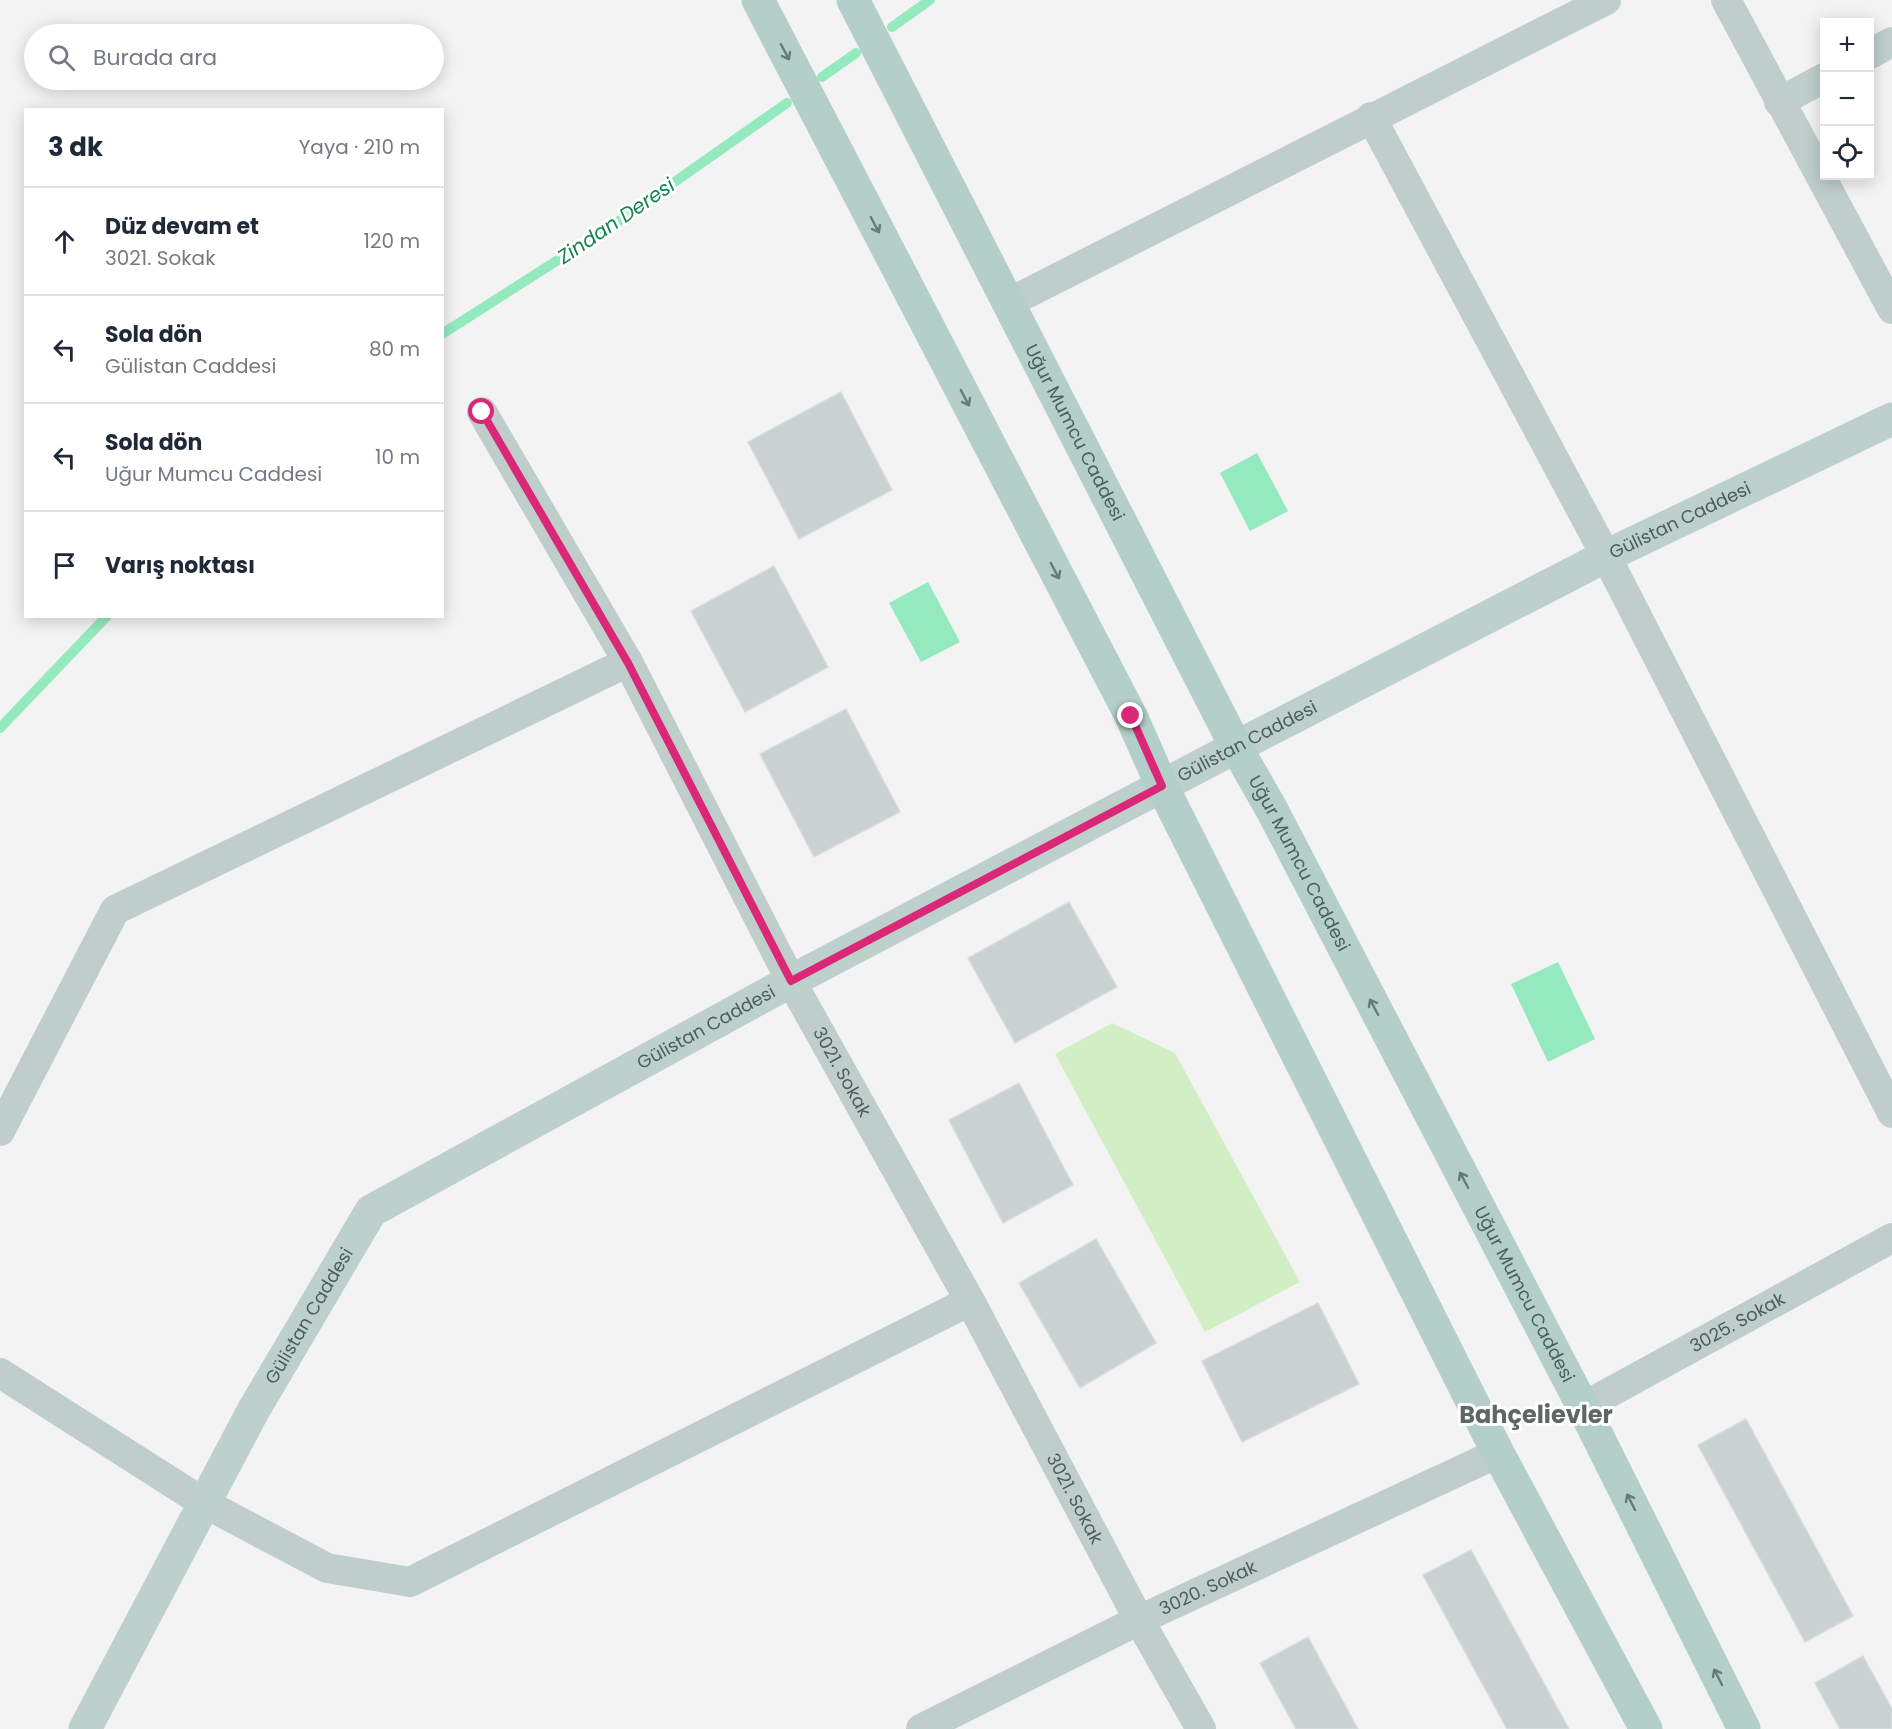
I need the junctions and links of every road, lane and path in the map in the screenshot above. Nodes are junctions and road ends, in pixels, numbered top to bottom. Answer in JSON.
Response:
{"nodes":[{"id":1,"x":758,"y":0,"type":"edge"},
{"id":2,"x":853,"y":0,"type":"edge"},
{"id":3,"x":1605,"y":0,"type":"edge"},
{"id":4,"x":1726,"y":0,"type":"edge"},
{"id":5,"x":1892,"y":42,"type":"edge"},
{"id":6,"x":1874,"y":51,"type":"edge"},
{"id":7,"x":1820,"y":80,"type":"edge"},
{"id":8,"x":1779,"y":102,"type":"junction"},
{"id":9,"x":1371,"y":117,"type":"junction"},
{"id":10,"x":1008,"y":303,"type":"junction"},
{"id":11,"x":1892,"y":309,"type":"edge"},
{"id":12,"x":482,"y":412,"type":"dead end"},
{"id":13,"x":1892,"y":419,"type":"edge"},
{"id":14,"x":1606,"y":556,"type":"junction"},
{"id":15,"x":628,"y":663,"type":"junction"},
{"id":16,"x":1236,"y":747,"type":"junction"},
{"id":17,"x":1162,"y":786,"type":"junction"},
{"id":18,"x":791,"y":981,"type":"junction"},
{"id":19,"x":1892,"y":1113,"type":"edge"},
{"id":20,"x":0,"y":1131,"type":"edge"},
{"id":21,"x":1892,"y":1238,"type":"edge"},
{"id":22,"x":970,"y":1301,"type":"junction"},
{"id":23,"x":0,"y":1372,"type":"edge"},
{"id":24,"x":1583,"y":1407,"type":"junction"},
{"id":25,"x":1498,"y":1453,"type":"junction"},
{"id":26,"x":204,"y":1503,"type":"junction"},
{"id":27,"x":1139,"y":1620,"type":"junction"},
{"id":28,"x":85,"y":1729,"type":"edge"},
{"id":29,"x":921,"y":1729,"type":"edge"},
{"id":30,"x":1202,"y":1729,"type":"edge"},
{"id":31,"x":1646,"y":1729,"type":"edge"},
{"id":32,"x":1744,"y":1729,"type":"edge"}],
"edges":[{"from":1,"to":17,"type":"main road","one_way":true},
{"from":2,"to":10,"type":"main road","name":"Uğur Mumcu Caddesi"},
{"from":3,"to":9,"type":"street"},
{"from":4,"to":8,"type":"street"},
{"from":5,"to":6,"type":"street"},
{"from":7,"to":8,"type":"street"},
{"from":8,"to":11,"type":"street"},
{"from":9,"to":10,"type":"street"},
{"from":9,"to":14,"type":"street"},
{"from":10,"to":16,"type":"main road","name":"Uğur Mumcu Caddesi"},
{"from":12,"to":15,"type":"street","name":"3021. Sokak"},
{"from":13,"to":14,"type":"street","name":"Gülistan Caddesi"},
{"from":14,"to":16,"type":"street","name":"Gülistan Caddesi"},
{"from":14,"to":19,"type":"street"},
{"from":15,"to":18,"type":"street","name":"3021. Sokak"},
{"from":15,"to":20,"type":"street"},
{"from":16,"to":17,"type":"street","name":"Gülistan Caddesi"},
{"from":24,"to":16,"type":"main road","name":"Uğur Mumcu Caddesi","one_way":true},
{"from":17,"to":18,"type":"street","name":"Gülistan Caddesi"},
{"from":17,"to":25,"type":"main road"},
{"from":18,"to":22,"type":"street","name":"3021. Sokak"},
{"from":18,"to":26,"type":"street","name":"Gülistan Caddesi"},
{"from":21,"to":24,"type":"street","name":"3025. Sokak"},
{"from":22,"to":26,"type":"street"},
{"from":22,"to":27,"type":"street","name":"3021. Sokak"},
{"from":23,"to":26,"type":"street"},
{"from":32,"to":24,"type":"main road","name":"Uğur Mumcu Caddesi","one_way":true},
{"from":25,"to":27,"type":"street","name":"3020. Sokak"},
{"from":25,"to":31,"type":"main road"},
{"from":26,"to":28,"type":"street","name":"Gülistan Caddesi"},
{"from":27,"to":29,"type":"street","name":"3020. Sokak"},
{"from":27,"to":30,"type":"street","name":"3021. Sokak"}]}
